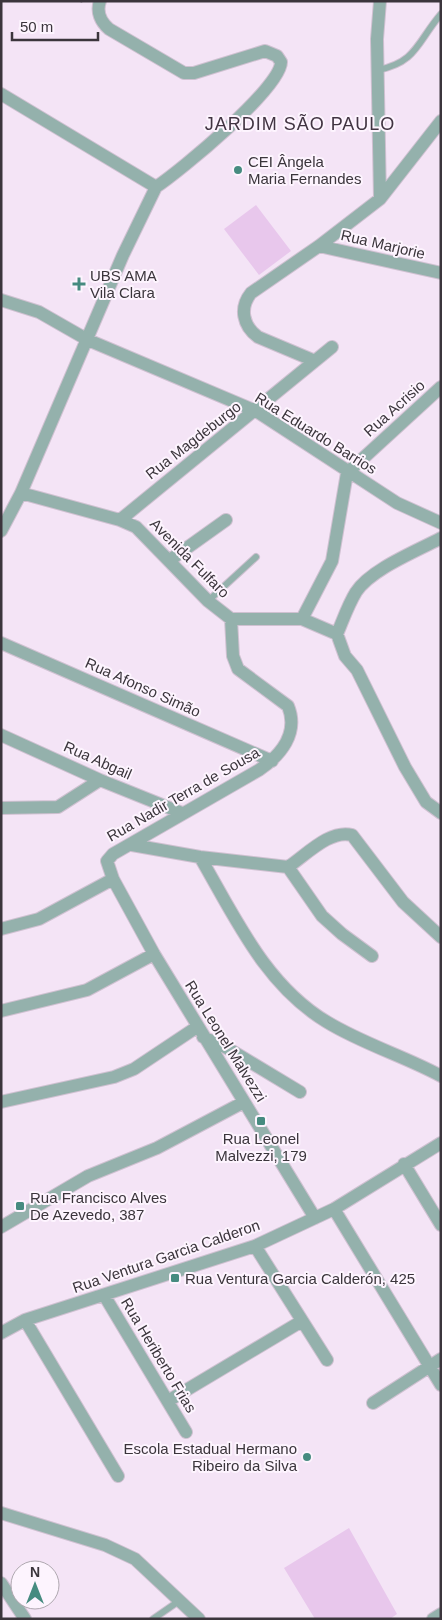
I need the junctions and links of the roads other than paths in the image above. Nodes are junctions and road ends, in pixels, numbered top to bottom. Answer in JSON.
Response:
{"nodes":[{"id":1,"x":100,"y":1,"type":"edge"},
{"id":2,"x":380,"y":1,"type":"edge"},
{"id":3,"x":441,"y":14,"type":"edge"},
{"id":4,"x":378,"y":70,"type":"junction"},
{"id":5,"x":1,"y":94,"type":"edge"},
{"id":6,"x":441,"y":121,"type":"edge"},
{"id":7,"x":156,"y":187,"type":"junction"},
{"id":8,"x":380,"y":199,"type":"junction"},
{"id":9,"x":319,"y":246,"type":"junction"},
{"id":10,"x":441,"y":273,"type":"edge"},
{"id":11,"x":1,"y":300,"type":"edge"},
{"id":12,"x":88,"y":340,"type":"junction"},
{"id":13,"x":332,"y":347,"type":"dead end"},
{"id":14,"x":315,"y":361,"type":"junction"},
{"id":15,"x":439,"y":393,"type":"edge"},
{"id":16,"x":256,"y":411,"type":"junction"},
{"id":17,"x":347,"y":473,"type":"junction"},
{"id":18,"x":21,"y":493,"type":"junction"},
{"id":19,"x":120,"y":520,"type":"junction"},
{"id":20,"x":226,"y":520,"type":"dead end"},
{"id":21,"x":441,"y":523,"type":"edge"},
{"id":22,"x":3,"y":525,"type":"edge"},
{"id":23,"x":441,"y":538,"type":"edge"},
{"id":24,"x":256,"y":557,"type":"dead end"},
{"id":25,"x":170,"y":560,"type":"junction"},
{"id":26,"x":208,"y":601,"type":"junction"},
{"id":27,"x":231,"y":619,"type":"junction"},
{"id":28,"x":302,"y":620,"type":"junction"},
{"id":29,"x":338,"y":634,"type":"junction"},
{"id":30,"x":1,"y":643,"type":"edge"},
{"id":31,"x":1,"y":735,"type":"edge"},
{"id":32,"x":272,"y":761,"type":"junction"},
{"id":33,"x":100,"y":780,"type":"junction"},
{"id":34,"x":1,"y":808,"type":"edge"},
{"id":35,"x":182,"y":813,"type":"junction"},
{"id":36,"x":441,"y":813,"type":"edge"},
{"id":37,"x":132,"y":845,"type":"junction"},
{"id":38,"x":200,"y":857,"type":"junction"},
{"id":39,"x":288,"y":867,"type":"junction"},
{"id":40,"x":112,"y":879,"type":"junction"},
{"id":41,"x":1,"y":929,"type":"edge"},
{"id":42,"x":441,"y":937,"type":"edge"},
{"id":43,"x":154,"y":954,"type":"junction"},
{"id":44,"x":372,"y":956,"type":"dead end"},
{"id":45,"x":1,"y":1012,"type":"edge"},
{"id":46,"x":200,"y":1032,"type":"junction"},
{"id":47,"x":441,"y":1076,"type":"edge"},
{"id":48,"x":300,"y":1092,"type":"dead end"},
{"id":49,"x":1,"y":1102,"type":"edge"},
{"id":50,"x":244,"y":1102,"type":"junction"},
{"id":51,"x":441,"y":1143,"type":"edge"},
{"id":52,"x":404,"y":1164,"type":"junction"},
{"id":53,"x":334,"y":1209,"type":"junction"},
{"id":54,"x":315,"y":1218,"type":"junction"},
{"id":55,"x":441,"y":1225,"type":"edge"},
{"id":56,"x":1,"y":1226,"type":"edge"},
{"id":57,"x":255,"y":1246,"type":"junction"},
{"id":58,"x":104,"y":1295,"type":"junction"},
{"id":59,"x":25,"y":1320,"type":"junction"},
{"id":60,"x":302,"y":1321,"type":"junction"},
{"id":61,"x":1,"y":1333,"type":"edge"},
{"id":62,"x":441,"y":1359,"type":"edge"},
{"id":63,"x":327,"y":1360,"type":"dead end"},
{"id":64,"x":429,"y":1366,"type":"junction"},
{"id":65,"x":441,"y":1385,"type":"edge"},
{"id":66,"x":168,"y":1401,"type":"junction"},
{"id":67,"x":373,"y":1402,"type":"dead end"},
{"id":68,"x":186,"y":1432,"type":"dead end"},
{"id":69,"x":118,"y":1476,"type":"dead end"},
{"id":70,"x":1,"y":1513,"type":"edge"},
{"id":71,"x":1,"y":1583,"type":"edge"},
{"id":72,"x":179,"y":1601,"type":"junction"},
{"id":73,"x":441,"y":1614,"type":"edge"},
{"id":74,"x":25,"y":1619,"type":"edge"},
{"id":75,"x":154,"y":1619,"type":"edge"},
{"id":76,"x":200,"y":1619,"type":"edge"},
{"id":77,"x":433,"y":1619,"type":"edge"}],
"edges":[{"from":1,"to":7,"type":"street"},
{"from":2,"to":4,"type":"street"},
{"from":3,"to":4,"type":"lane"},
{"from":4,"to":8,"type":"street"},
{"from":5,"to":7,"type":"street"},
{"from":6,"to":8,"type":"street"},
{"from":7,"to":12,"type":"street"},
{"from":8,"to":9,"type":"street"},
{"from":9,"to":10,"type":"street","name":"Rua Marjorie"},
{"from":9,"to":14,"type":"street"},
{"from":11,"to":12,"type":"street","name":"Rua Eduardo Barrios"},
{"from":12,"to":16,"type":"street","name":"Rua Eduardo Barrios"},
{"from":12,"to":18,"type":"street"},
{"from":13,"to":14,"type":"street","name":"Rua Magdeburgo"},
{"from":14,"to":16,"type":"street","name":"Rua Magdeburgo"},
{"from":15,"to":17,"type":"street","name":"Rua Acrisio"},
{"from":16,"to":17,"type":"street","name":"Rua Eduardo Barrios"},
{"from":16,"to":19,"type":"street","name":"Rua Magdeburgo"},
{"from":17,"to":21,"type":"street","name":"Rua Eduardo Barrios"},
{"from":17,"to":28,"type":"street"},
{"from":18,"to":19,"type":"street","name":"Avenida Fulfaro"},
{"from":18,"to":22,"type":"street"},
{"from":19,"to":25,"type":"street","name":"Avenida Fulfaro"},
{"from":20,"to":25,"type":"street"},
{"from":23,"to":29,"type":"street"},
{"from":24,"to":26,"type":"lane"},
{"from":25,"to":26,"type":"street","name":"Avenida Fulfaro"},
{"from":26,"to":27,"type":"street","name":"Avenida Fulfaro"},
{"from":27,"to":28,"type":"street","name":"Avenida Fulfaro"},
{"from":27,"to":32,"type":"street","name":"Rua Nadir Terra de Sousa"},
{"from":28,"to":29,"type":"street","name":"Avenida Fulfaro"},
{"from":29,"to":36,"type":"street"},
{"from":30,"to":32,"type":"street","name":"Rua Afonso Simão"},
{"from":31,"to":33,"type":"street","name":"Rua Abgail"},
{"from":32,"to":35,"type":"street","name":"Rua Nadir Terra de Sousa"},
{"from":33,"to":34,"type":"street"},
{"from":33,"to":35,"type":"street","name":"Rua Abgail"},
{"from":35,"to":37,"type":"street","name":"Rua Nadir Terra de Sousa"},
{"from":37,"to":38,"type":"street"},
{"from":37,"to":40,"type":"street","name":"Rua Nadir Terra de Sousa"},
{"from":38,"to":39,"type":"street"},
{"from":38,"to":47,"type":"street"},
{"from":39,"to":42,"type":"street"},
{"from":39,"to":44,"type":"street"},
{"from":40,"to":41,"type":"street"},
{"from":40,"to":43,"type":"street","name":"Rua Leonel Malvezzi"},
{"from":43,"to":45,"type":"street"},
{"from":43,"to":46,"type":"street","name":"Rua Leonel Malvezzi"},
{"from":46,"to":48,"type":"street"},
{"from":46,"to":49,"type":"street"},
{"from":46,"to":50,"type":"street","name":"Rua Leonel Malvezzi"},
{"from":50,"to":54,"type":"street","name":"Rua Leonel Malvezzi"},
{"from":50,"to":56,"type":"street"},
{"from":51,"to":52,"type":"street","name":"Rua Ventura Garcia Calderon"},
{"from":52,"to":53,"type":"street","name":"Rua Ventura Garcia Calderon"},
{"from":52,"to":55,"type":"street"},
{"from":53,"to":54,"type":"street","name":"Rua Ventura Garcia Calderon"},
{"from":53,"to":64,"type":"street"},
{"from":54,"to":57,"type":"street","name":"Rua Ventura Garcia Calderon"},
{"from":57,"to":58,"type":"street","name":"Rua Ventura Garcia Calderon"},
{"from":57,"to":60,"type":"street"},
{"from":58,"to":59,"type":"street","name":"Rua Ventura Garcia Calderon"},
{"from":58,"to":66,"type":"street","name":"Rua Heriberto Frias"},
{"from":59,"to":61,"type":"street","name":"Rua Ventura Garcia Calderon"},
{"from":59,"to":69,"type":"street"},
{"from":60,"to":63,"type":"street"},
{"from":60,"to":66,"type":"street"},
{"from":62,"to":64,"type":"street"},
{"from":64,"to":65,"type":"street"},
{"from":64,"to":67,"type":"street"},
{"from":66,"to":68,"type":"street","name":"Rua Heriberto Frias"},
{"from":70,"to":72,"type":"street"},
{"from":71,"to":74,"type":"street"},
{"from":72,"to":75,"type":"lane"},
{"from":72,"to":76,"type":"street"},
{"from":73,"to":77,"type":"street"}]}
